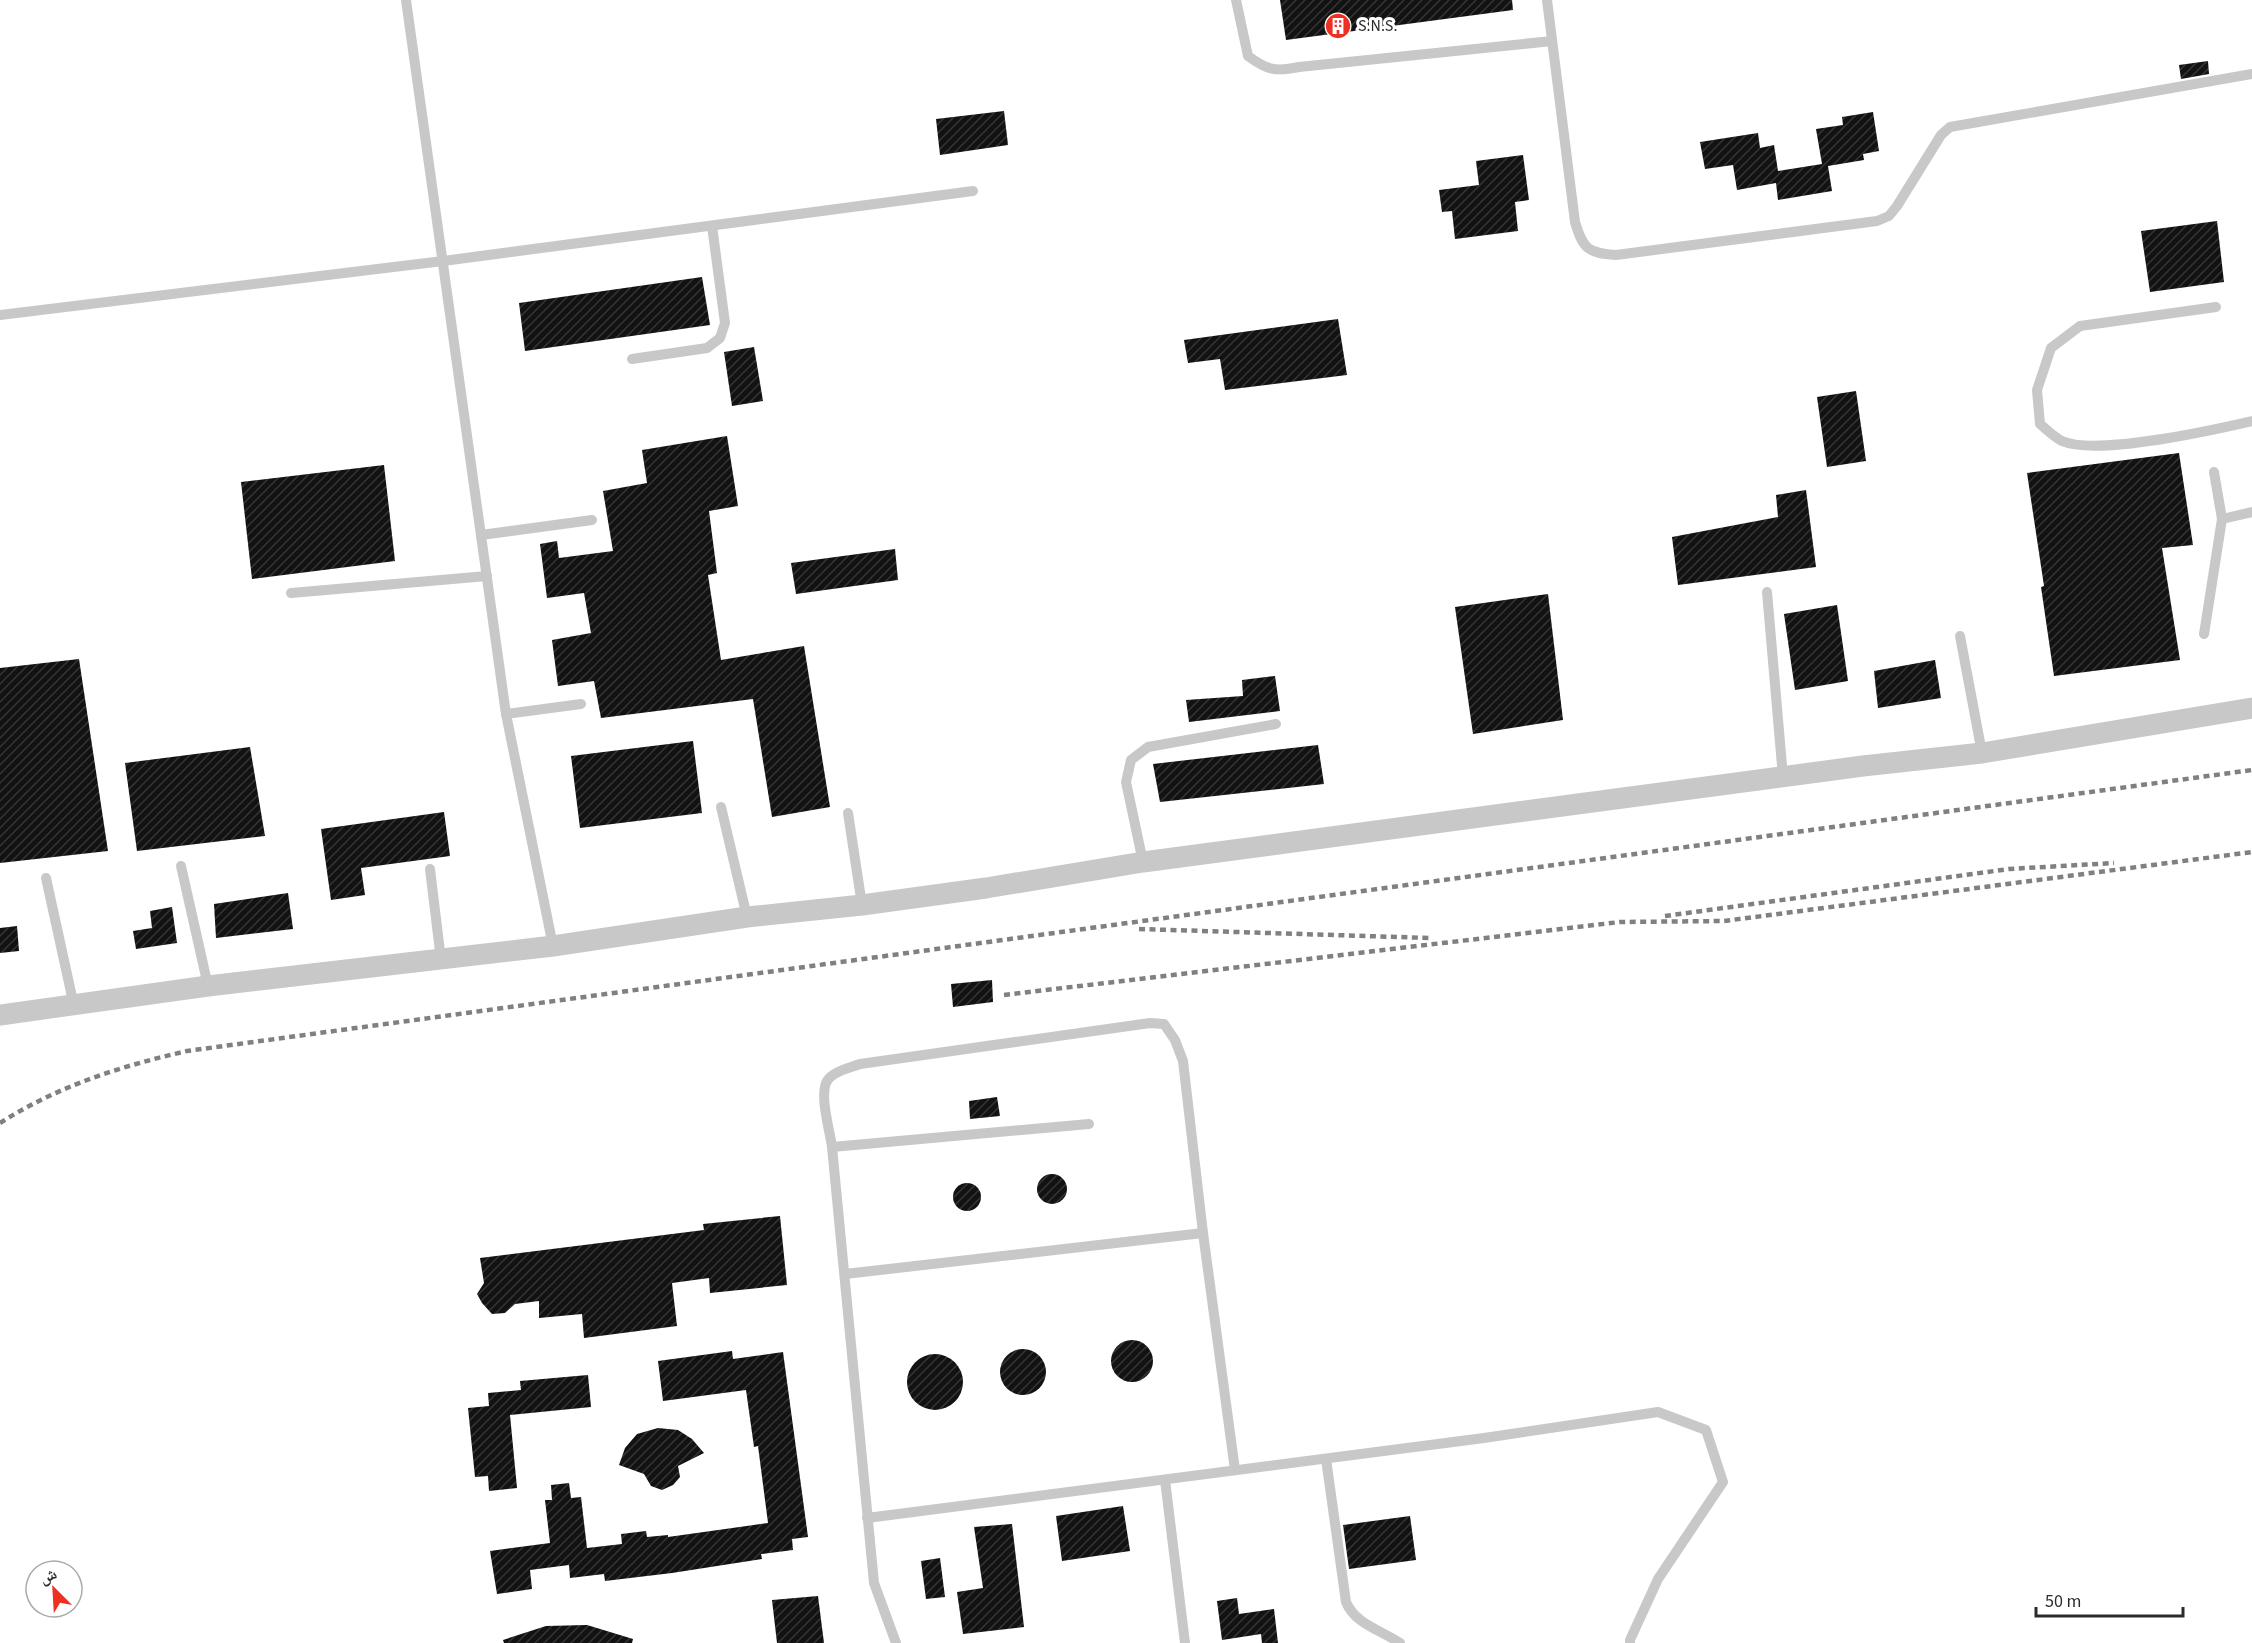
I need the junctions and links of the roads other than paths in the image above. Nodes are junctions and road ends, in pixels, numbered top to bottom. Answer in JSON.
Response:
{"nodes":[{"id":1,"x":406,"y":0,"type":"edge"},
{"id":2,"x":1236,"y":0,"type":"edge"},
{"id":3,"x":1547,"y":0,"type":"edge"},
{"id":4,"x":1552,"y":40,"type":"junction"},
{"id":5,"x":2252,"y":74,"type":"edge"},
{"id":6,"x":973,"y":191,"type":"dead end"},
{"id":7,"x":712,"y":226,"type":"junction"},
{"id":8,"x":443,"y":261,"type":"junction"},
{"id":9,"x":2216,"y":307,"type":"dead end"},
{"id":10,"x":0,"y":315,"type":"edge"},
{"id":11,"x":632,"y":359,"type":"dead end"},
{"id":12,"x":2252,"y":421,"type":"edge"},
{"id":13,"x":2214,"y":472,"type":"dead end"},
{"id":14,"x":2252,"y":512,"type":"edge"},
{"id":15,"x":2222,"y":519,"type":"junction"},
{"id":16,"x":592,"y":520,"type":"dead end"},
{"id":17,"x":481,"y":535,"type":"junction"},
{"id":18,"x":487,"y":576,"type":"junction"},
{"id":19,"x":1767,"y":592,"type":"dead end"},
{"id":20,"x":291,"y":593,"type":"dead end"},
{"id":21,"x":2204,"y":634,"type":"dead end"},
{"id":22,"x":1960,"y":636,"type":"dead end"},
{"id":23,"x":581,"y":704,"type":"dead end"},
{"id":24,"x":2252,"y":708,"type":"edge"},
{"id":25,"x":506,"y":714,"type":"junction"},
{"id":26,"x":1276,"y":724,"type":"dead end"},
{"id":27,"x":1982,"y":753,"type":"junction"},
{"id":28,"x":1784,"y":777,"type":"junction"},
{"id":29,"x":721,"y":807,"type":"dead end"},
{"id":30,"x":848,"y":813,"type":"dead end"},
{"id":31,"x":1143,"y":862,"type":"junction"},
{"id":32,"x":181,"y":866,"type":"dead end"},
{"id":33,"x":430,"y":869,"type":"dead end"},
{"id":34,"x":46,"y":878,"type":"dead end"},
{"id":35,"x":862,"y":905,"type":"junction"},
{"id":36,"x":747,"y":916,"type":"junction"},
{"id":37,"x":553,"y":946,"type":"junction"},
{"id":38,"x":441,"y":960,"type":"junction"},
{"id":39,"x":208,"y":986,"type":"junction"},
{"id":40,"x":74,"y":1006,"type":"junction"},
{"id":41,"x":0,"y":1015,"type":"edge"},
{"id":42,"x":1089,"y":1124,"type":"dead end"},
{"id":43,"x":832,"y":1147,"type":"junction"},
{"id":44,"x":1203,"y":1233,"type":"junction"},
{"id":45,"x":845,"y":1274,"type":"junction"},
{"id":46,"x":1326,"y":1459,"type":"junction"},
{"id":47,"x":1235,"y":1470,"type":"junction"},
{"id":48,"x":1166,"y":1480,"type":"junction"},
{"id":49,"x":867,"y":1518,"type":"junction"},
{"id":50,"x":897,"y":1643,"type":"edge"},
{"id":51,"x":1185,"y":1643,"type":"edge"},
{"id":52,"x":1400,"y":1643,"type":"edge"},
{"id":53,"x":1630,"y":1643,"type":"edge"}],
"edges":[{"from":1,"to":8,"type":"lane"},
{"from":2,"to":4,"type":"lane"},
{"from":3,"to":4,"type":"lane"},
{"from":4,"to":5,"type":"lane"},
{"from":6,"to":7,"type":"lane"},
{"from":7,"to":8,"type":"lane"},
{"from":7,"to":11,"type":"lane"},
{"from":8,"to":10,"type":"lane"},
{"from":8,"to":17,"type":"lane"},
{"from":9,"to":12,"type":"lane"},
{"from":13,"to":15,"type":"lane"},
{"from":14,"to":15,"type":"lane"},
{"from":15,"to":21,"type":"lane"},
{"from":16,"to":17,"type":"lane"},
{"from":17,"to":18,"type":"lane"},
{"from":18,"to":20,"type":"lane"},
{"from":18,"to":25,"type":"lane"},
{"from":19,"to":28,"type":"lane"},
{"from":22,"to":27,"type":"lane"},
{"from":23,"to":25,"type":"lane"},
{"from":24,"to":27,"type":"street"},
{"from":25,"to":37,"type":"lane"},
{"from":26,"to":31,"type":"lane"},
{"from":27,"to":28,"type":"street"},
{"from":28,"to":31,"type":"street"},
{"from":29,"to":36,"type":"lane"},
{"from":30,"to":35,"type":"lane"},
{"from":31,"to":35,"type":"street"},
{"from":32,"to":39,"type":"lane"},
{"from":33,"to":38,"type":"lane"},
{"from":34,"to":40,"type":"lane"},
{"from":35,"to":36,"type":"street"},
{"from":36,"to":37,"type":"street"},
{"from":37,"to":38,"type":"street"},
{"from":38,"to":39,"type":"street"},
{"from":39,"to":40,"type":"street"},
{"from":40,"to":41,"type":"street"},
{"from":42,"to":43,"type":"lane"},
{"from":43,"to":44,"type":"lane"},
{"from":43,"to":45,"type":"lane"},
{"from":44,"to":45,"type":"lane"},
{"from":44,"to":47,"type":"lane"},
{"from":45,"to":49,"type":"lane"},
{"from":46,"to":47,"type":"lane"},
{"from":46,"to":52,"type":"lane"},
{"from":46,"to":53,"type":"lane"},
{"from":47,"to":48,"type":"lane"},
{"from":48,"to":49,"type":"lane"},
{"from":48,"to":51,"type":"lane"},
{"from":49,"to":50,"type":"lane"}]}
